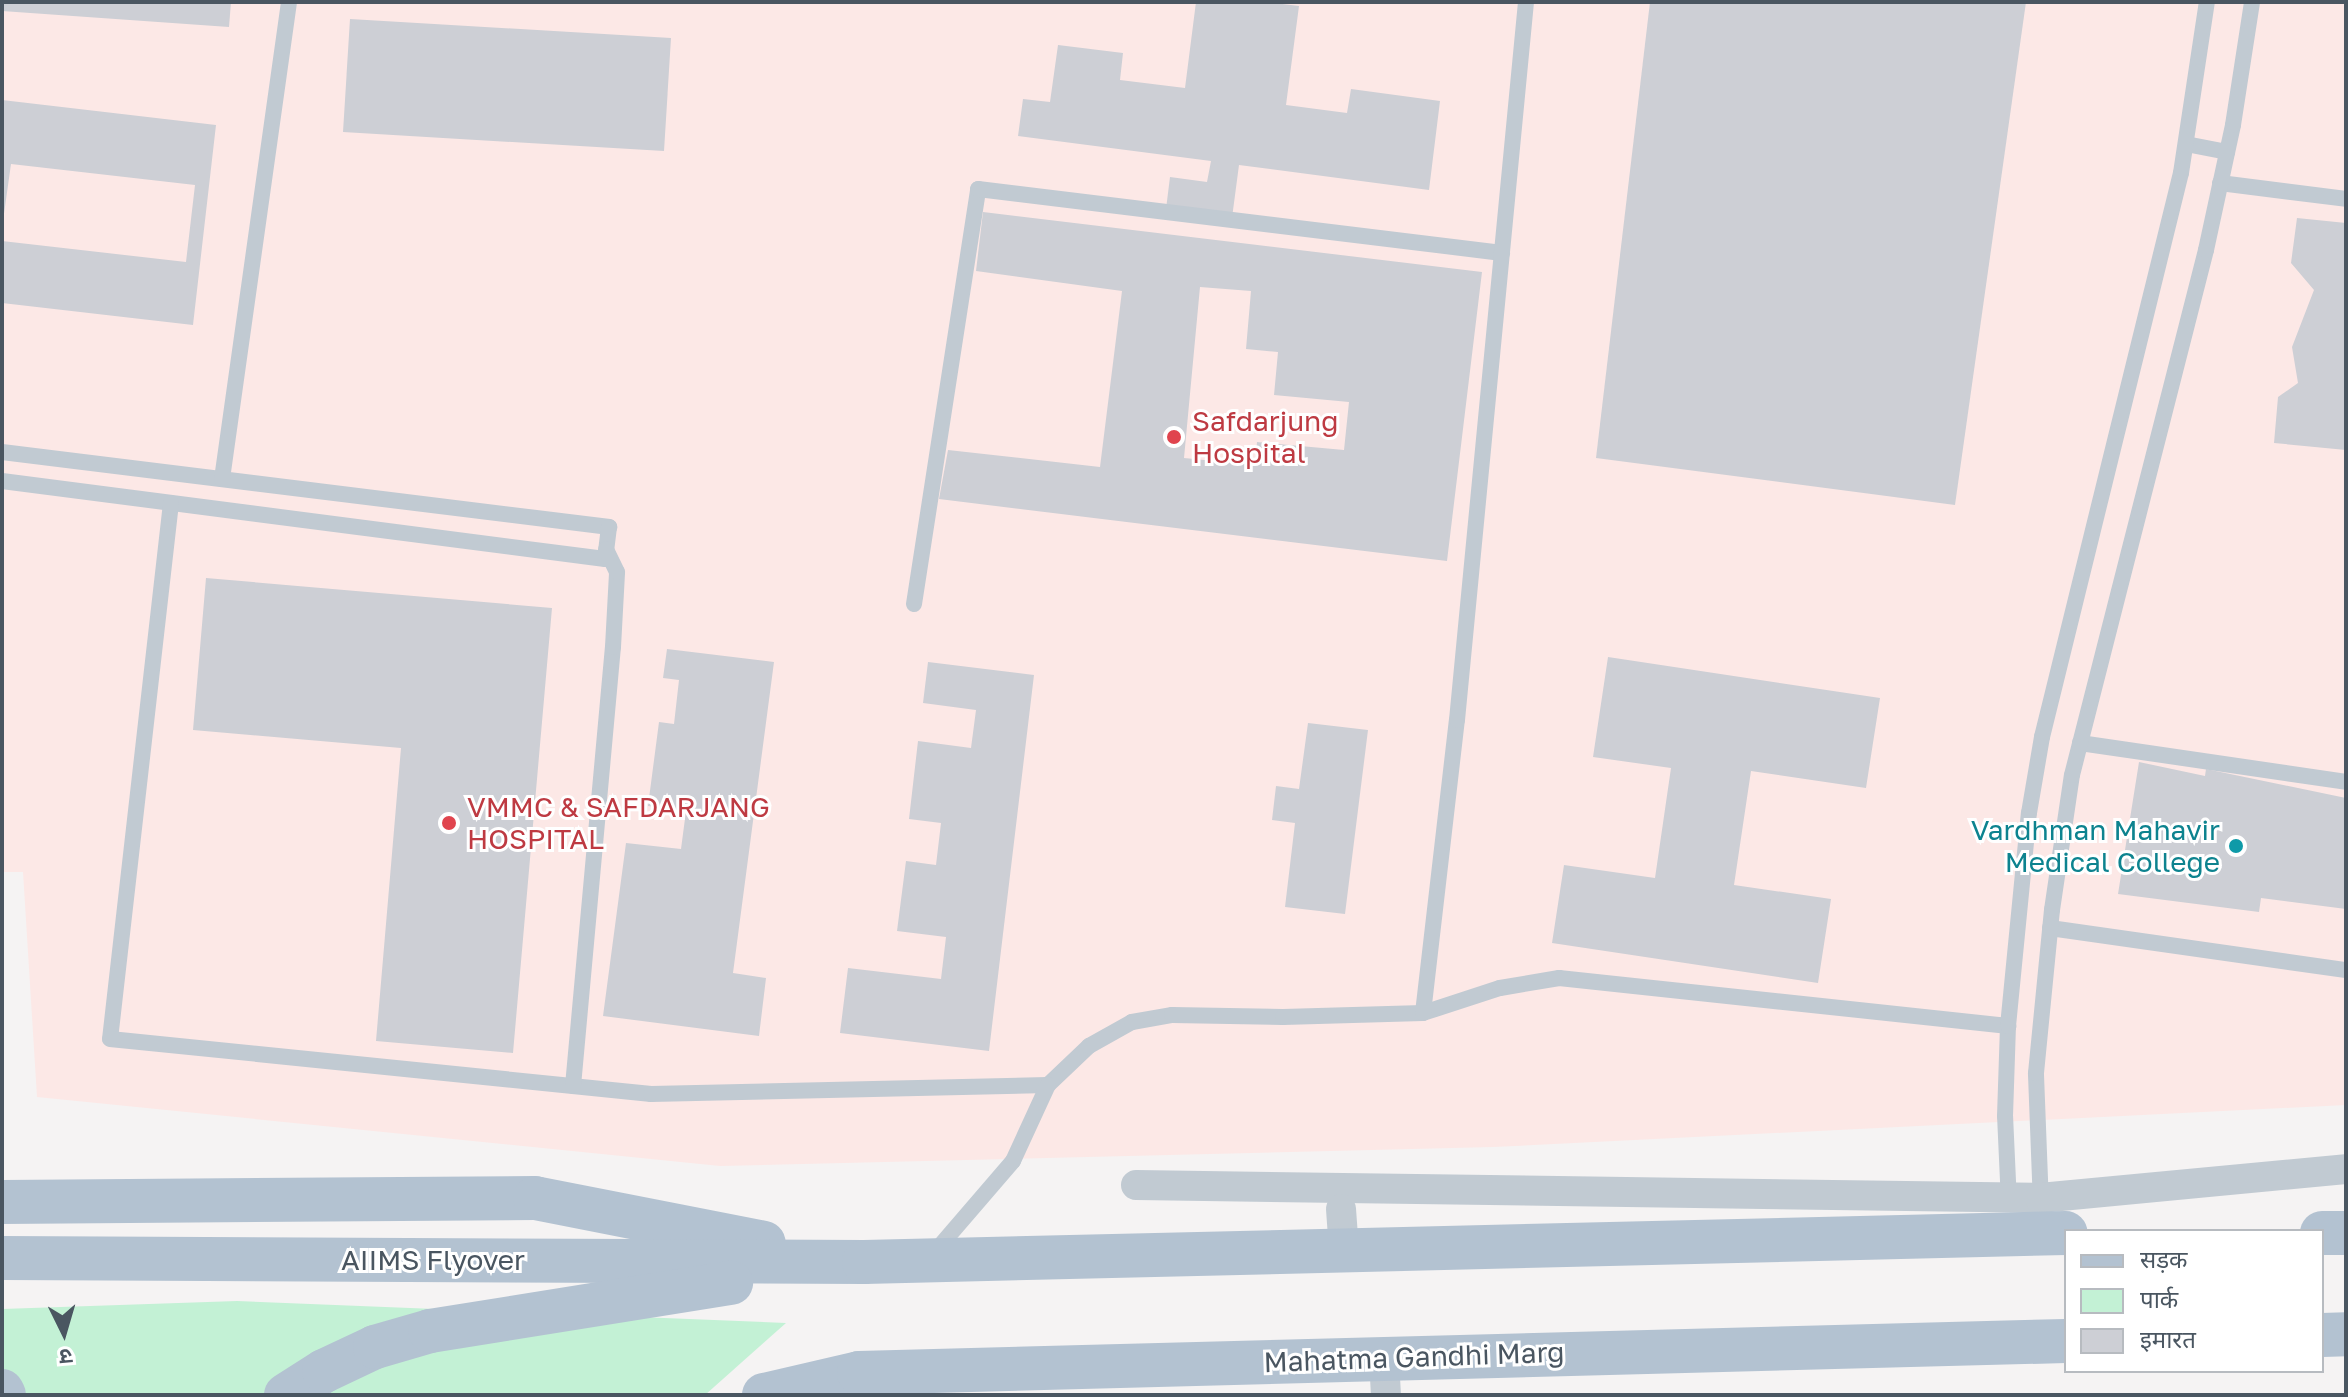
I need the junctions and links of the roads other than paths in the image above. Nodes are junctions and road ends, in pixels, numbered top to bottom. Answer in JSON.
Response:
{"nodes":[{"id":1,"x":289,"y":2,"type":"edge"},
{"id":2,"x":1526,"y":2,"type":"edge"},
{"id":3,"x":2207,"y":2,"type":"edge"},
{"id":4,"x":2252,"y":2,"type":"edge"},
{"id":5,"x":2186,"y":144,"type":"junction"},
{"id":6,"x":2227,"y":152,"type":"junction"},
{"id":7,"x":2220,"y":183,"type":"junction"},
{"id":8,"x":2346,"y":199,"type":"edge"},
{"id":9,"x":1502,"y":253,"type":"junction"},
{"id":10,"x":2,"y":452,"type":"edge"},
{"id":11,"x":222,"y":479,"type":"junction"},
{"id":12,"x":2,"y":481,"type":"edge"},
{"id":13,"x":171,"y":503,"type":"junction"},
{"id":14,"x":606,"y":549,"type":"junction"},
{"id":15,"x":914,"y":604,"type":"dead end"},
{"id":16,"x":2080,"y":743,"type":"junction"},
{"id":17,"x":2346,"y":782,"type":"edge"},
{"id":18,"x":2050,"y":928,"type":"junction"},
{"id":19,"x":2346,"y":970,"type":"edge"},
{"id":20,"x":1423,"y":1013,"type":"junction"},
{"id":21,"x":2008,"y":1026,"type":"junction"},
{"id":22,"x":1048,"y":1085,"type":"junction"},
{"id":23,"x":573,"y":1086,"type":"junction"},
{"id":24,"x":2346,"y":1169,"type":"edge"},
{"id":25,"x":1136,"y":1185,"type":"dead end"},
{"id":26,"x":2,"y":1202,"type":"edge"},
{"id":27,"x":2033,"y":1219,"type":"edge"},
{"id":28,"x":2324,"y":1233,"type":"edge"},
{"id":29,"x":2346,"y":1233,"type":"edge"},
{"id":30,"x":2,"y":1258,"type":"edge"},
{"id":31,"x":926,"y":1261,"type":"junction"},
{"id":32,"x":864,"y":1262,"type":"junction"},
{"id":33,"x":430,"y":1331,"type":"junction"},
{"id":34,"x":2346,"y":1334,"type":"edge"},
{"id":35,"x":2324,"y":1335,"type":"edge"},
{"id":36,"x":2064,"y":1341,"type":"edge"},
{"id":37,"x":1385,"y":1377,"type":"edge"},
{"id":38,"x":286,"y":1395,"type":"edge"},
{"id":39,"x":345,"y":1395,"type":"edge"},
{"id":40,"x":764,"y":1395,"type":"edge"}],
"edges":[{"from":1,"to":11,"type":"lane"},
{"from":2,"to":9,"type":"lane"},
{"from":3,"to":5,"type":"lane"},
{"from":4,"to":6,"type":"lane"},
{"from":5,"to":6,"type":"lane"},
{"from":5,"to":21,"type":"lane"},
{"from":6,"to":7,"type":"lane"},
{"from":7,"to":8,"type":"lane"},
{"from":7,"to":16,"type":"lane"},
{"from":9,"to":15,"type":"lane"},
{"from":9,"to":20,"type":"lane"},
{"from":10,"to":11,"type":"lane"},
{"from":11,"to":14,"type":"lane"},
{"from":12,"to":13,"type":"lane"},
{"from":13,"to":14,"type":"lane"},
{"from":13,"to":23,"type":"lane"},
{"from":14,"to":23,"type":"lane"},
{"from":16,"to":17,"type":"lane"},
{"from":16,"to":18,"type":"lane"},
{"from":18,"to":19,"type":"lane"},
{"from":18,"to":27,"type":"lane"},
{"from":20,"to":21,"type":"lane"},
{"from":20,"to":22,"type":"lane"},
{"from":21,"to":27,"type":"lane"},
{"from":22,"to":23,"type":"lane"},
{"from":22,"to":31,"type":"lane"},
{"from":24,"to":27,"type":"street"},
{"from":25,"to":27,"type":"street"},
{"from":26,"to":32,"type":"main road"},
{"from":27,"to":31,"type":"main road"},
{"from":28,"to":29,"type":"main road"},
{"from":30,"to":32,"type":"main road","name":"AIIMS Flyover"},
{"from":31,"to":32,"type":"main road"},
{"from":32,"to":33,"type":"main road"},
{"from":33,"to":38,"type":"main road"},
{"from":33,"to":39,"type":"main road"},
{"from":34,"to":35,"type":"main road"},
{"from":36,"to":37,"type":"main road","name":"Mahatma Gandhi Marg"},
{"from":37,"to":40,"type":"main road","name":"Mahatma Gandhi Marg"}]}
